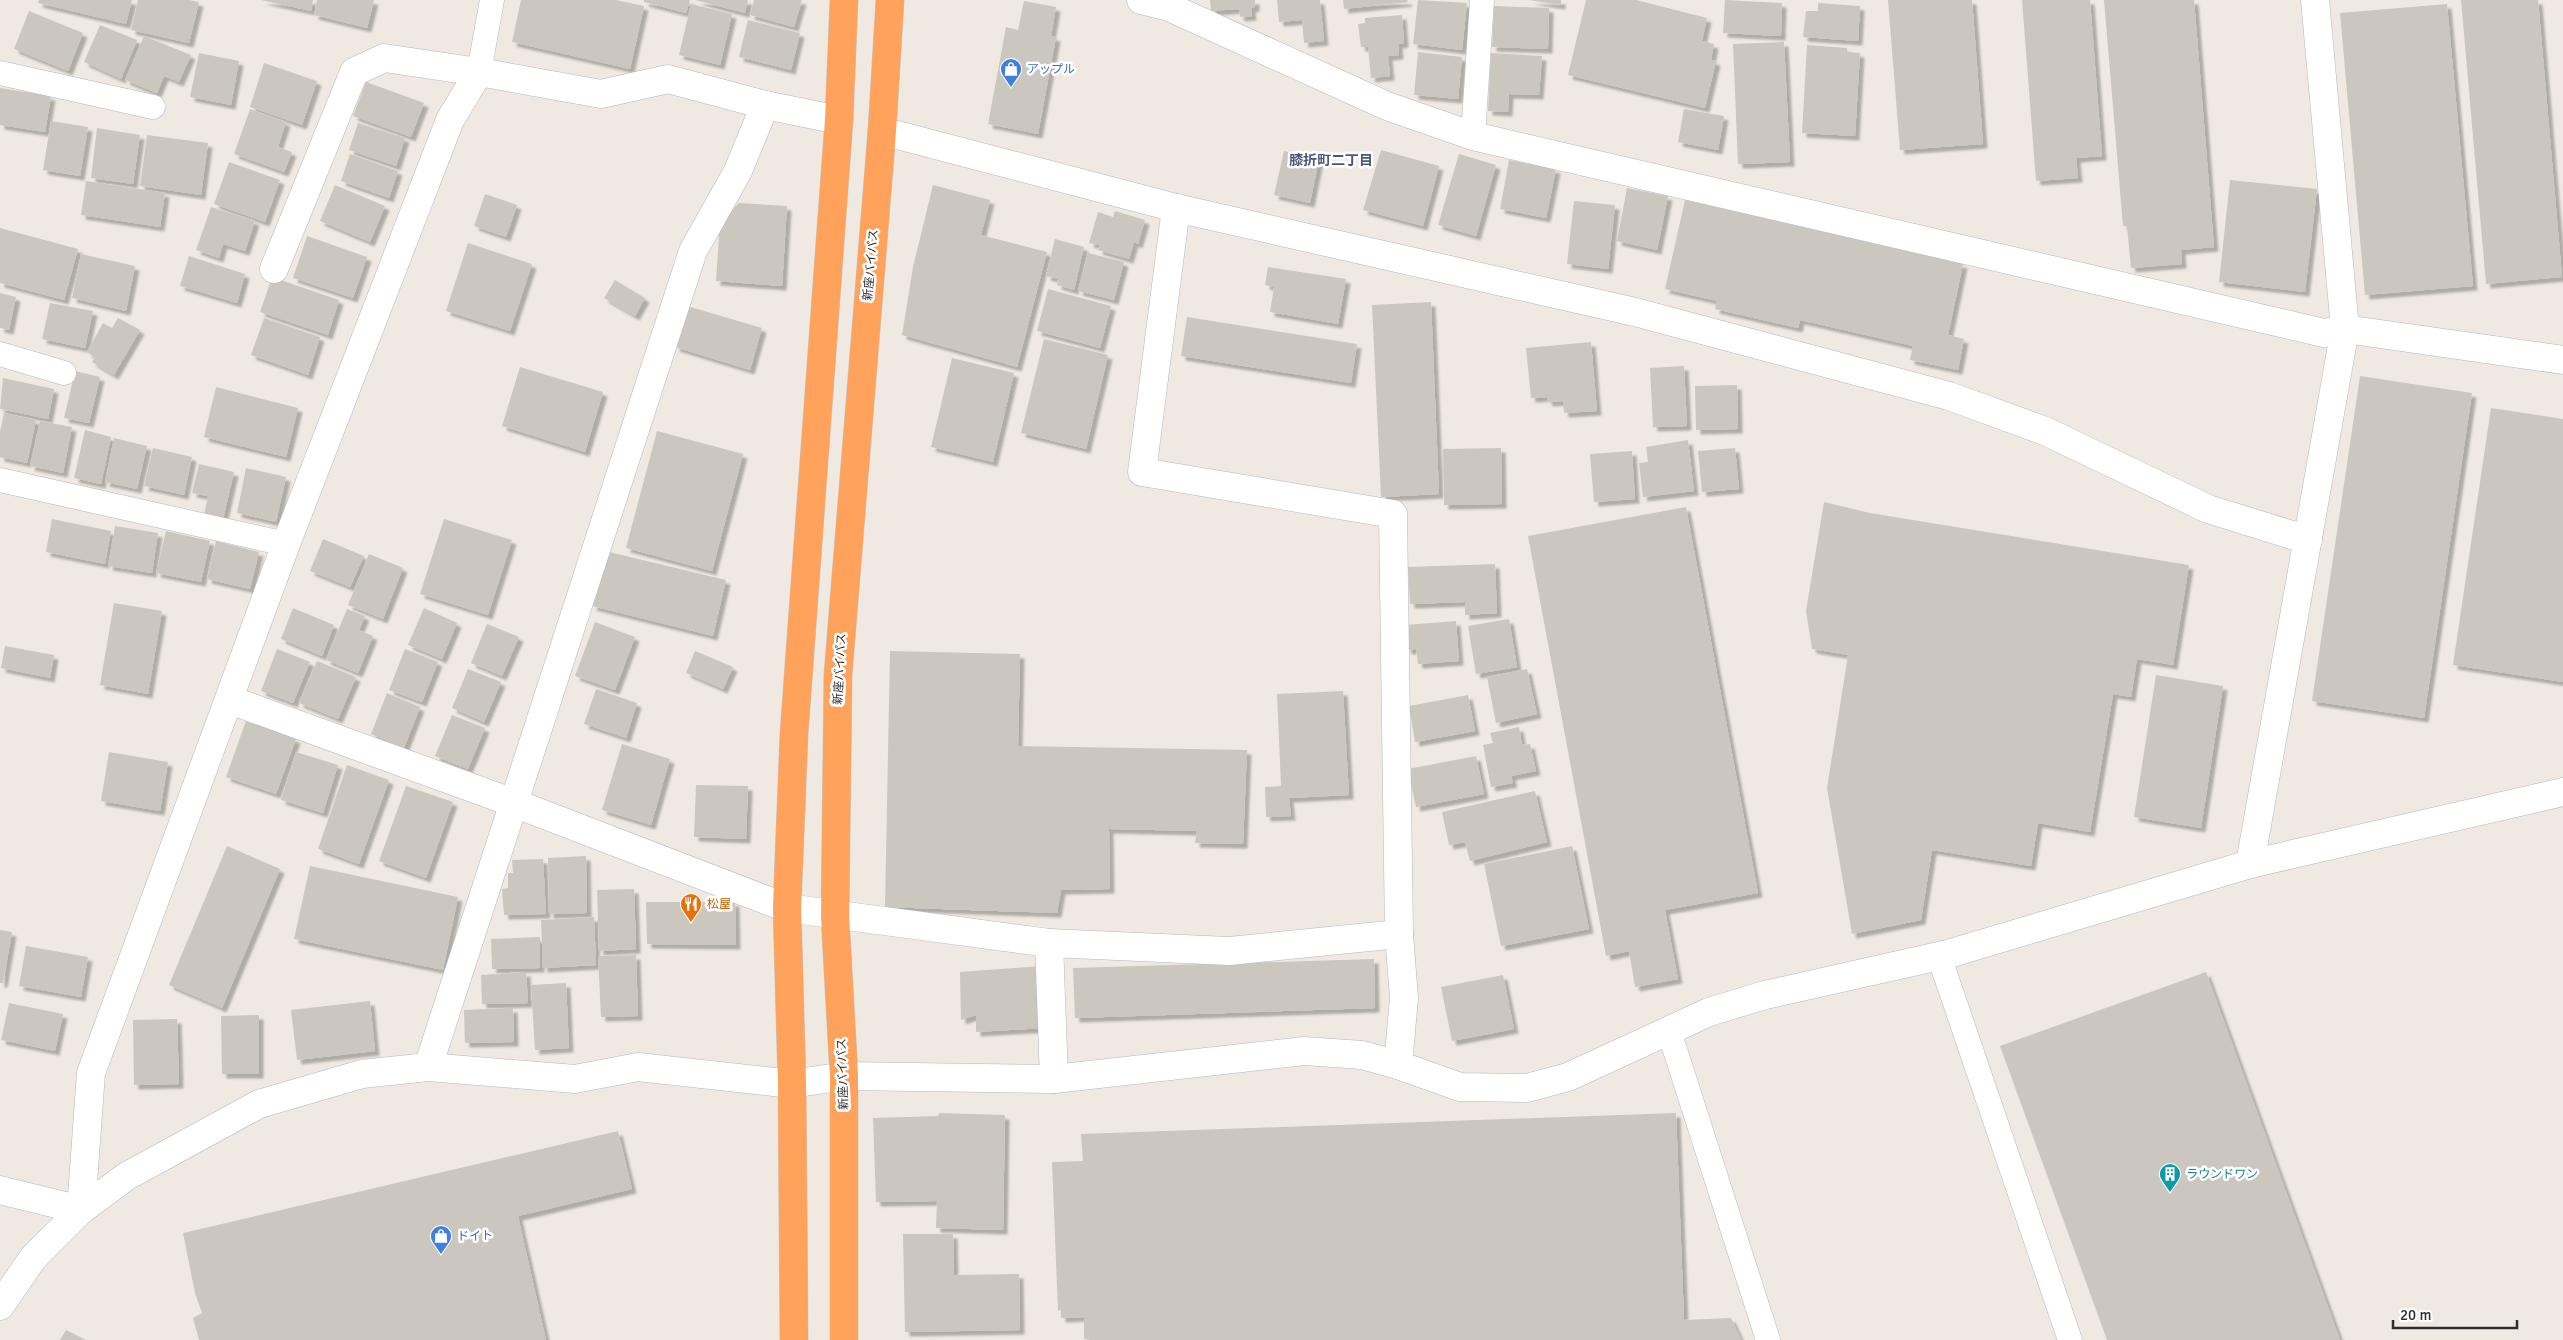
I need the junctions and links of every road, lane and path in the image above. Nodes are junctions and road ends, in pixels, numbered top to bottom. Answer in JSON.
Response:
{"nodes":[{"id":1,"x":492,"y":0,"type":"edge"},
{"id":2,"x":844,"y":0,"type":"edge"},
{"id":3,"x":890,"y":0,"type":"edge"},
{"id":4,"x":1141,"y":0,"type":"edge"},
{"id":5,"x":1482,"y":0,"type":"edge"},
{"id":6,"x":2315,"y":0,"type":"edge"},
{"id":7,"x":479,"y":72,"type":"junction"},
{"id":8,"x":0,"y":73,"type":"edge"},
{"id":9,"x":765,"y":105,"type":"junction"},
{"id":10,"x":153,"y":107,"type":"dead end"},
{"id":11,"x":839,"y":120,"type":"junction"},
{"id":12,"x":882,"y":131,"type":"junction"},
{"id":13,"x":1473,"y":136,"type":"junction"},
{"id":14,"x":1176,"y":208,"type":"junction"},
{"id":15,"x":274,"y":269,"type":"dead end"},
{"id":16,"x":2346,"y":329,"type":"junction"},
{"id":17,"x":0,"y":354,"type":"edge"},
{"id":18,"x":2563,"y":360,"type":"edge"},
{"id":19,"x":64,"y":373,"type":"dead end"},
{"id":20,"x":0,"y":480,"type":"edge"},
{"id":21,"x":2308,"y":540,"type":"junction"},
{"id":22,"x":286,"y":544,"type":"junction"},
{"id":23,"x":230,"y":700,"type":"junction"},
{"id":24,"x":2563,"y":792,"type":"edge"},
{"id":25,"x":514,"y":803,"type":"junction"},
{"id":26,"x":2250,"y":864,"type":"junction"},
{"id":27,"x":787,"y":908,"type":"junction"},
{"id":28,"x":835,"y":916,"type":"junction"},
{"id":29,"x":1399,"y":934,"type":"junction"},
{"id":30,"x":1048,"y":943,"type":"junction"},
{"id":31,"x":1939,"y":956,"type":"junction"},
{"id":32,"x":1669,"y":1031,"type":"junction"},
{"id":33,"x":1398,"y":1065,"type":"junction"},
{"id":34,"x":428,"y":1067,"type":"junction"},
{"id":35,"x":844,"y":1076,"type":"junction"},
{"id":36,"x":1054,"y":1079,"type":"junction"},
{"id":37,"x":792,"y":1084,"type":"junction"},
{"id":38,"x":0,"y":1190,"type":"edge"},
{"id":39,"x":81,"y":1210,"type":"junction"},
{"id":40,"x":0,"y":1306,"type":"edge"},
{"id":41,"x":794,"y":1340,"type":"edge"},
{"id":42,"x":844,"y":1340,"type":"edge"},
{"id":43,"x":1768,"y":1340,"type":"edge"},
{"id":44,"x":2070,"y":1340,"type":"edge"}],
"edges":[{"from":1,"to":7,"type":"lane"},
{"from":2,"to":11,"type":"highway"},
{"from":3,"to":12,"type":"highway","name":"新座バイパス"},
{"from":4,"to":13,"type":"street"},
{"from":5,"to":13,"type":"lane"},
{"from":6,"to":16,"type":"street"},
{"from":7,"to":9,"type":"street"},
{"from":7,"to":15,"type":"street"},
{"from":7,"to":22,"type":"street"},
{"from":8,"to":10,"type":"lane"},
{"from":9,"to":11,"type":"street"},
{"from":9,"to":25,"type":"street"},
{"from":11,"to":27,"type":"highway"},
{"from":12,"to":14,"type":"street"},
{"from":12,"to":28,"type":"highway","name":"新座バイパス"},
{"from":13,"to":16,"type":"street"},
{"from":14,"to":21,"type":"street"},
{"from":14,"to":29,"type":"street"},
{"from":16,"to":18,"type":"street"},
{"from":16,"to":21,"type":"street"},
{"from":17,"to":19,"type":"lane"},
{"from":20,"to":22,"type":"lane"},
{"from":21,"to":26,"type":"street"},
{"from":22,"to":23,"type":"street"},
{"from":23,"to":25,"type":"street"},
{"from":23,"to":39,"type":"street"},
{"from":24,"to":26,"type":"street"},
{"from":25,"to":27,"type":"street"},
{"from":25,"to":34,"type":"street"},
{"from":26,"to":31,"type":"street"},
{"from":27,"to":28,"type":"street"},
{"from":27,"to":37,"type":"highway"},
{"from":28,"to":30,"type":"street"},
{"from":28,"to":35,"type":"highway","name":"新座バイパス"},
{"from":29,"to":30,"type":"street"},
{"from":29,"to":33,"type":"street"},
{"from":30,"to":36,"type":"street"},
{"from":31,"to":32,"type":"street"},
{"from":31,"to":44,"type":"lane"},
{"from":32,"to":33,"type":"street"},
{"from":32,"to":43,"type":"lane"},
{"from":33,"to":36,"type":"street"},
{"from":34,"to":37,"type":"street"},
{"from":34,"to":39,"type":"street"},
{"from":35,"to":36,"type":"street"},
{"from":35,"to":37,"type":"street"},
{"from":35,"to":42,"type":"highway","name":"新座バイパス"},
{"from":37,"to":41,"type":"highway"},
{"from":38,"to":39,"type":"street"},
{"from":39,"to":40,"type":"street"}]}
